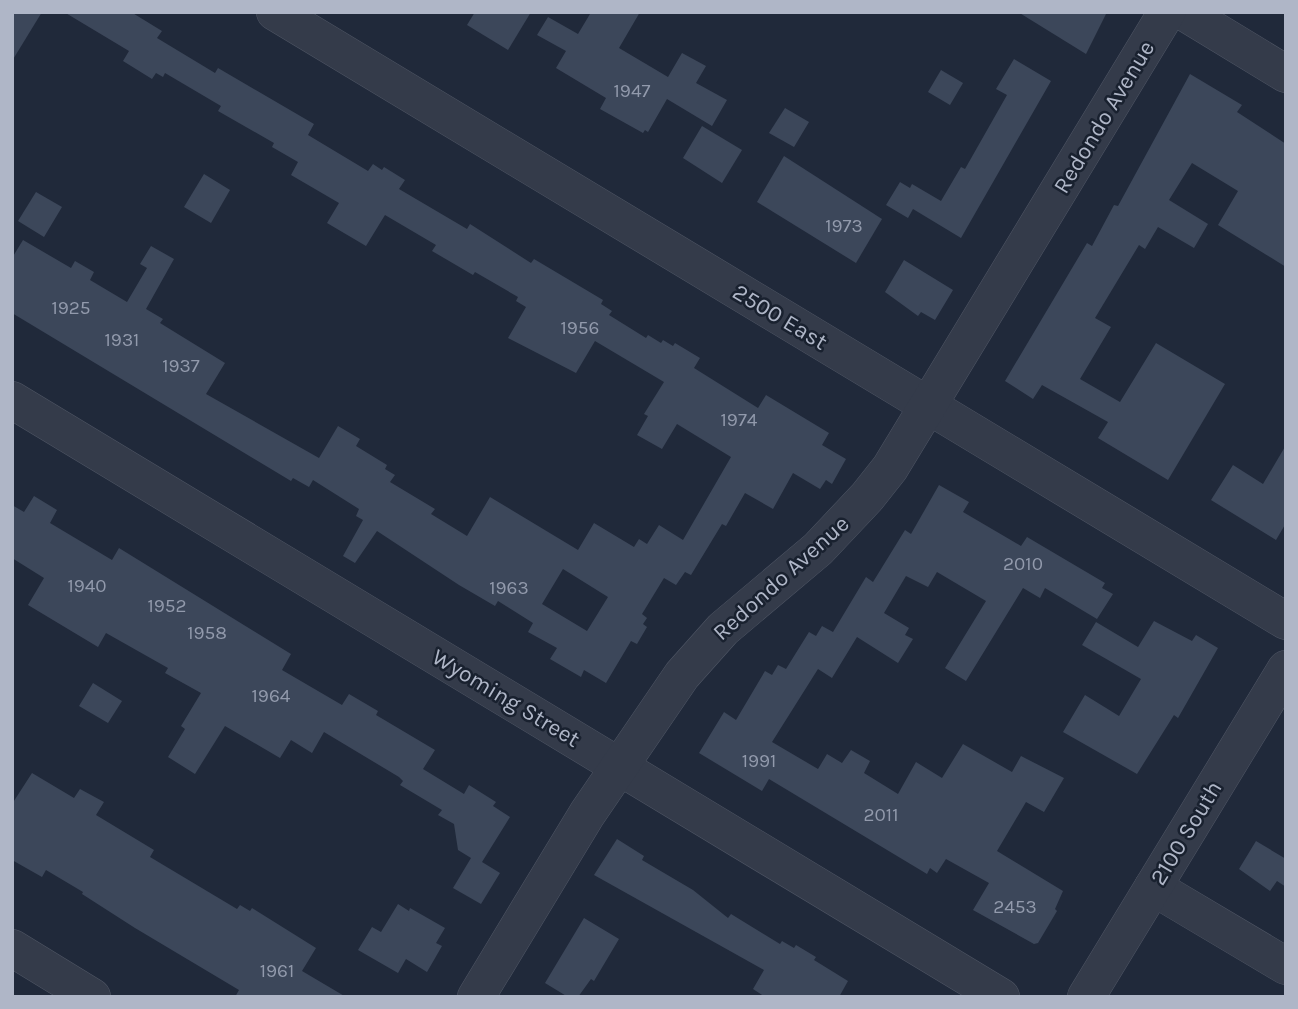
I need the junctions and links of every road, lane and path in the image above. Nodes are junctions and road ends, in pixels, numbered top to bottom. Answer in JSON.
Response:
{"nodes":[{"id":1,"x":275,"y":12,"type":"edge"},
{"id":2,"x":1167,"y":12,"type":"edge"},
{"id":3,"x":1184,"y":12,"type":"edge"},
{"id":4,"x":1286,"y":74,"type":"edge"},
{"id":5,"x":12,"y":400,"type":"edge"},
{"id":6,"x":928,"y":406,"type":"junction"},
{"id":7,"x":1286,"y":621,"type":"edge"},
{"id":8,"x":1286,"y":669,"type":"edge"},
{"id":9,"x":619,"y":766,"type":"junction"},
{"id":10,"x":1153,"y":887,"type":"junction"},
{"id":11,"x":12,"y":948,"type":"edge"},
{"id":12,"x":1286,"y":966,"type":"edge"},
{"id":13,"x":92,"y":997,"type":"edge"},
{"id":14,"x":476,"y":997,"type":"edge"},
{"id":15,"x":1001,"y":997,"type":"edge"},
{"id":16,"x":1086,"y":997,"type":"edge"}],
"edges":[{"from":1,"to":6,"type":"street","name":"2500 East"},
{"from":2,"to":6,"type":"street","name":"Redondo Avenue"},
{"from":3,"to":4,"type":"street"},
{"from":5,"to":9,"type":"street","name":"Wyoming Street"},
{"from":6,"to":7,"type":"street","name":"2500 East"},
{"from":6,"to":9,"type":"street","name":"Redondo Avenue"},
{"from":8,"to":10,"type":"street","name":"2100 South"},
{"from":9,"to":14,"type":"street","name":"Redondo Avenue"},
{"from":9,"to":15,"type":"street","name":"Wyoming Street"},
{"from":10,"to":12,"type":"street"},
{"from":10,"to":16,"type":"street","name":"2100 South"},
{"from":11,"to":13,"type":"street"}]}
